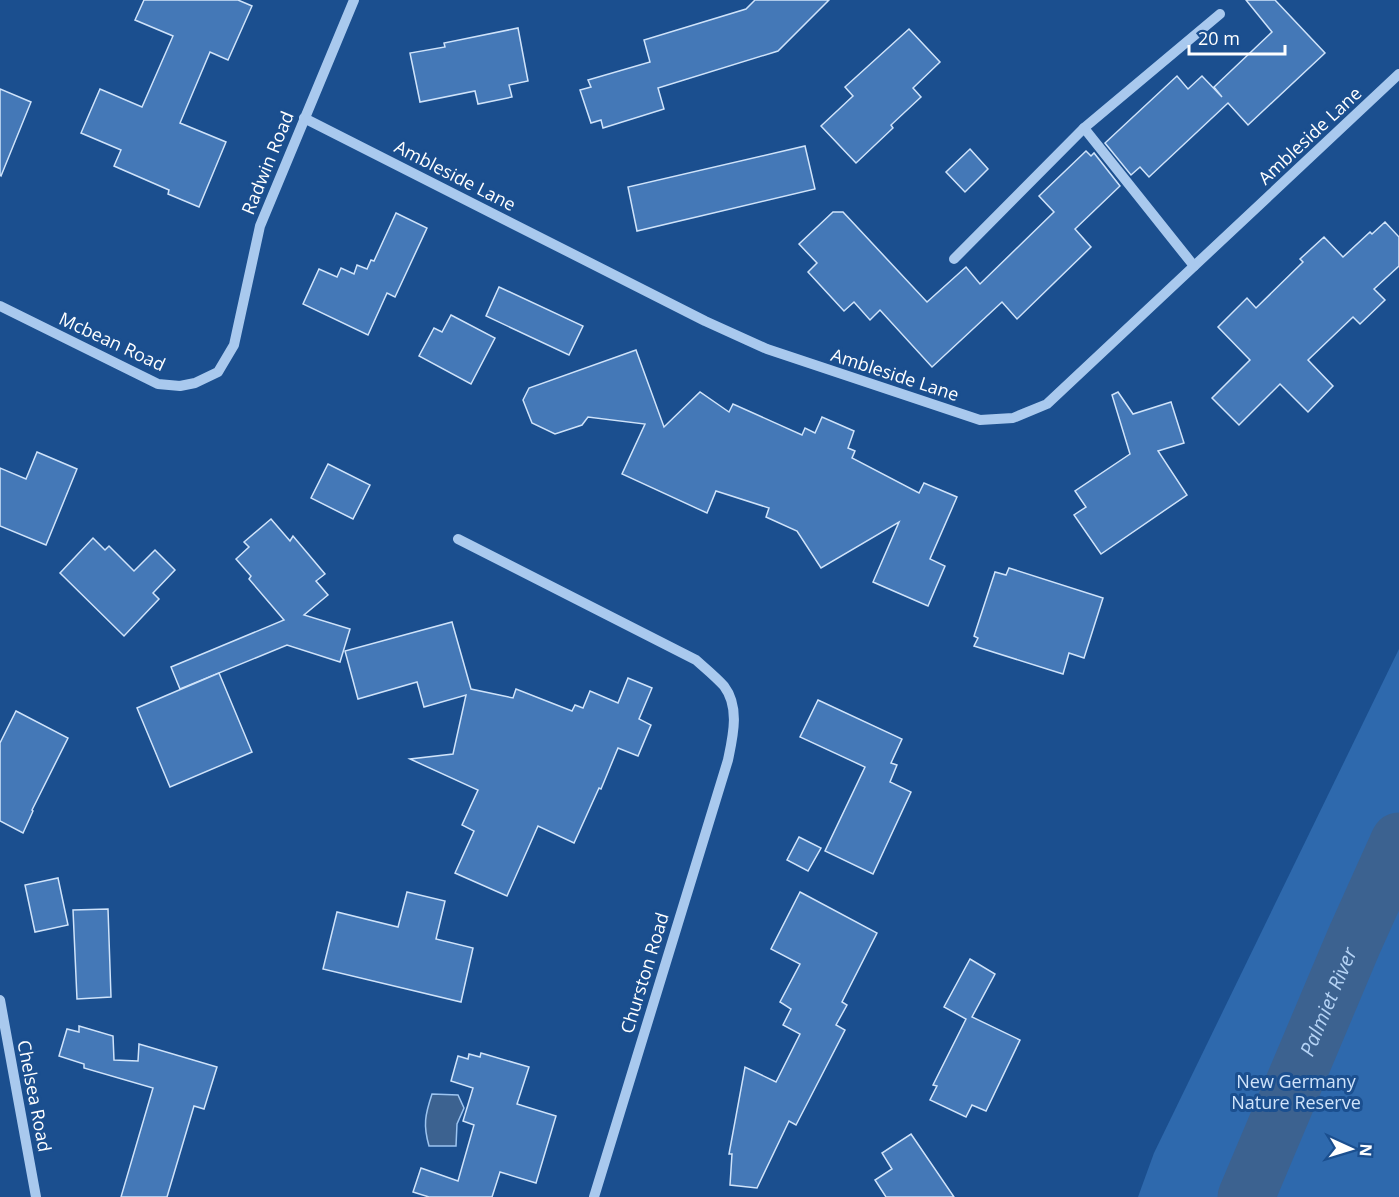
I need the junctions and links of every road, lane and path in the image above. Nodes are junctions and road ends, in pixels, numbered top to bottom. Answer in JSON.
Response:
{"nodes":[{"id":1,"x":354,"y":0,"type":"edge"},
{"id":2,"x":1220,"y":14,"type":"dead end"},
{"id":3,"x":1399,"y":74,"type":"edge"},
{"id":4,"x":304,"y":118,"type":"junction"},
{"id":5,"x":1084,"y":128,"type":"junction"},
{"id":6,"x":954,"y":259,"type":"dead end"},
{"id":7,"x":1194,"y":266,"type":"junction"},
{"id":8,"x":0,"y":306,"type":"edge"},
{"id":9,"x":234,"y":345,"type":"joint"},
{"id":10,"x":458,"y":538,"type":"dead end"},
{"id":11,"x":0,"y":1000,"type":"edge"},
{"id":12,"x":36,"y":1197,"type":"edge"},
{"id":13,"x":594,"y":1197,"type":"edge"}],
"edges":[{"from":1,"to":4,"type":"street","name":"Radwin Road"},
{"from":2,"to":5,"type":"street"},
{"from":3,"to":7,"type":"street","name":"Ambleside Lane"},
{"from":4,"to":7,"type":"street","name":"Ambleside Lane"},
{"from":4,"to":9,"type":"street","name":"Radwin Road"},
{"from":5,"to":6,"type":"street"},
{"from":5,"to":7,"type":"street"},
{"from":8,"to":9,"type":"street","name":"Mcbean Road"},
{"from":10,"to":13,"type":"street","name":"Churston Road"},
{"from":11,"to":12,"type":"street","name":"Chelsea Road"}]}
